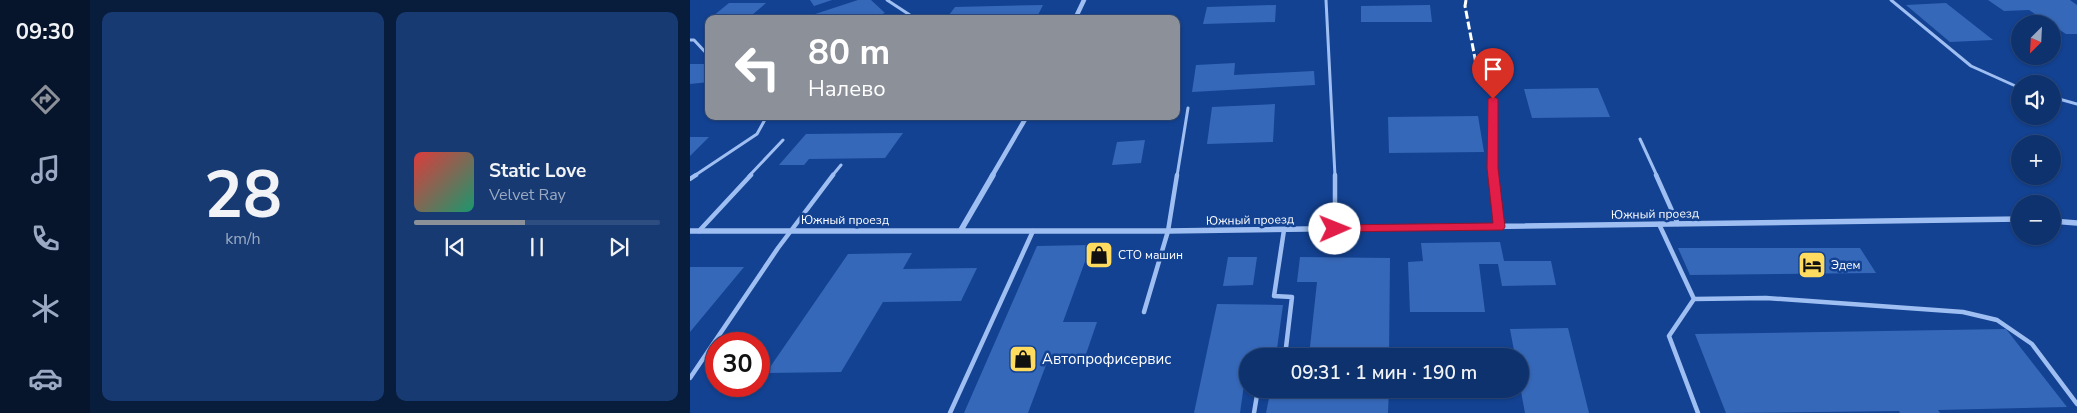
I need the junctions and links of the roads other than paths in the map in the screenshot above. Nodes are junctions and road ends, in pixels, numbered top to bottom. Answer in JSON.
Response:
{"nodes":[{"id":1,"x":887,"y":0,"type":"edge"},
{"id":2,"x":1084,"y":0,"type":"edge"},
{"id":3,"x":1326,"y":0,"type":"edge"},
{"id":4,"x":1891,"y":0,"type":"edge"},
{"id":5,"x":910,"y":15,"type":"edge"},
{"id":6,"x":1077,"y":15,"type":"edge"},
{"id":7,"x":690,"y":40,"type":"edge"},
{"id":8,"x":705,"y":52,"type":"edge"},
{"id":9,"x":2011,"y":84,"type":"edge"},
{"id":10,"x":1493,"y":99,"type":"dead end"},
{"id":11,"x":2061,"y":100,"type":"edge"},
{"id":12,"x":2077,"y":104,"type":"edge"},
{"id":13,"x":1188,"y":108,"type":"dead end"},
{"id":14,"x":765,"y":120,"type":"edge"},
{"id":15,"x":1025,"y":120,"type":"edge"},
{"id":16,"x":1640,"y":139,"type":"dead end"},
{"id":17,"x":783,"y":140,"type":"dead end"},
{"id":18,"x":841,"y":165,"type":"dead end"},
{"id":19,"x":690,"y":179,"type":"edge"},
{"id":20,"x":2011,"y":219,"type":"edge"},
{"id":21,"x":2061,"y":222,"type":"edge"},
{"id":22,"x":2077,"y":223,"type":"edge"},
{"id":23,"x":1659,"y":224,"type":"junction"},
{"id":24,"x":1678,"y":224,"type":"junction"},
{"id":25,"x":1499,"y":227,"type":"junction"},
{"id":26,"x":1335,"y":229,"type":"junction"},
{"id":27,"x":690,"y":230,"type":"edge"},
{"id":28,"x":699,"y":230,"type":"junction"},
{"id":29,"x":791,"y":230,"type":"junction"},
{"id":30,"x":961,"y":230,"type":"junction"},
{"id":31,"x":1033,"y":230,"type":"junction"},
{"id":32,"x":1284,"y":230,"type":"junction"},
{"id":33,"x":1168,"y":231,"type":"junction"},
{"id":34,"x":1694,"y":299,"type":"junction"},
{"id":35,"x":1144,"y":312,"type":"dead end"},
{"id":36,"x":1286,"y":348,"type":"edge"},
{"id":37,"x":690,"y":378,"type":"edge"},
{"id":38,"x":1256,"y":398,"type":"edge"},
{"id":39,"x":2077,"y":404,"type":"edge"},
{"id":40,"x":950,"y":413,"type":"edge"},
{"id":41,"x":1254,"y":413,"type":"edge"},
{"id":42,"x":1698,"y":413,"type":"edge"}],
"edges":[{"from":1,"to":5,"type":"lane"},
{"from":2,"to":6,"type":"street"},
{"from":3,"to":26,"type":"lane"},
{"from":4,"to":9,"type":"lane"},
{"from":7,"to":8,"type":"lane"},
{"from":10,"to":25,"type":"lane"},
{"from":11,"to":12,"type":"lane"},
{"from":13,"to":33,"type":"lane"},
{"from":14,"to":19,"type":"lane"},
{"from":15,"to":30,"type":"street"},
{"from":16,"to":24,"type":"lane"},
{"from":17,"to":28,"type":"lane"},
{"from":18,"to":29,"type":"lane"},
{"from":20,"to":24,"type":"street","name":"Южный проезд"},
{"from":21,"to":22,"type":"street"},
{"from":23,"to":24,"type":"street","name":"Южный проезд"},
{"from":23,"to":25,"type":"street","name":"Южный проезд"},
{"from":23,"to":34,"type":"lane"},
{"from":25,"to":26,"type":"street","name":"Южный проезд"},
{"from":26,"to":32,"type":"street","name":"Южный проезд"},
{"from":27,"to":28,"type":"street","name":"Южный проезд"},
{"from":28,"to":29,"type":"street","name":"Южный проезд"},
{"from":29,"to":30,"type":"street","name":"Южный проезд"},
{"from":29,"to":37,"type":"lane"},
{"from":30,"to":31,"type":"street","name":"Южный проезд"},
{"from":31,"to":33,"type":"street","name":"Южный проезд"},
{"from":31,"to":40,"type":"lane"},
{"from":32,"to":33,"type":"street","name":"Южный проезд"},
{"from":32,"to":36,"type":"lane"},
{"from":33,"to":35,"type":"lane"},
{"from":34,"to":39,"type":"lane"},
{"from":34,"to":42,"type":"lane"},
{"from":38,"to":41,"type":"lane"}]}
